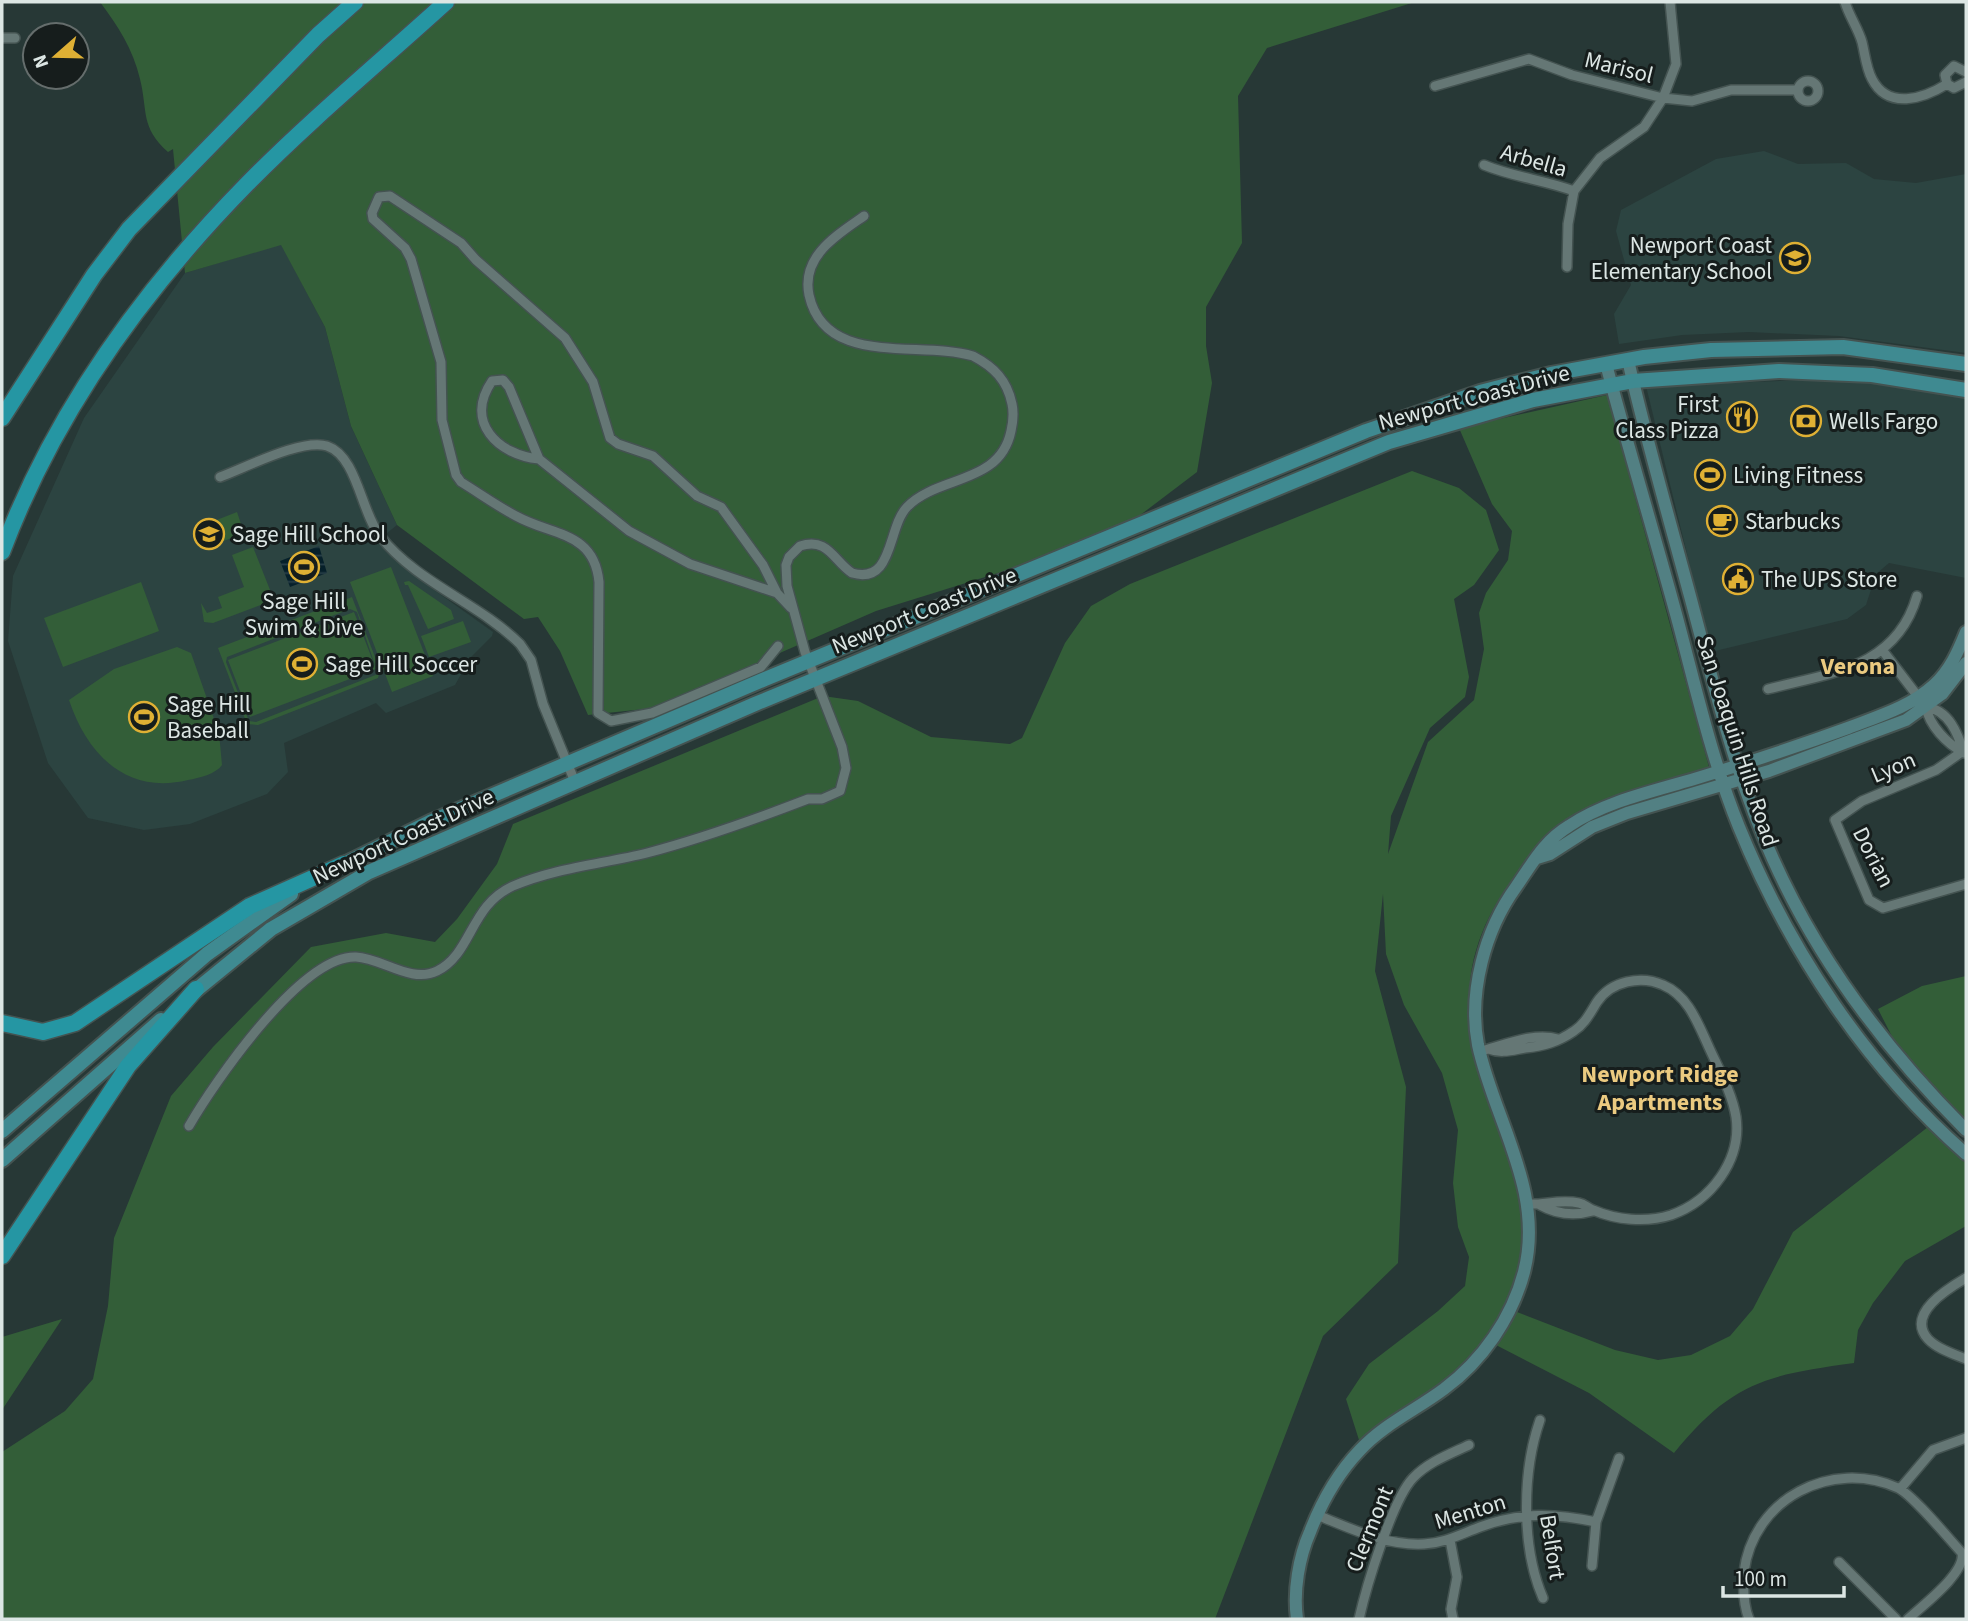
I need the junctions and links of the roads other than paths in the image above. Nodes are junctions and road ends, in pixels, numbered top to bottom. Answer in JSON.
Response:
{"nodes":[{"id":1,"x":355,"y":2,"type":"edge"},
{"id":2,"x":446,"y":2,"type":"edge"},
{"id":3,"x":1670,"y":2,"type":"edge"},
{"id":4,"x":1845,"y":2,"type":"edge"},
{"id":5,"x":15,"y":37,"type":"dead end"},
{"id":6,"x":2,"y":38,"type":"edge"},
{"id":7,"x":1966,"y":72,"type":"edge"},
{"id":8,"x":1966,"y":82,"type":"edge"},
{"id":9,"x":1947,"y":84,"type":"junction"},
{"id":10,"x":1435,"y":86,"type":"dead end"},
{"id":11,"x":1798,"y":90,"type":"dead end"},
{"id":12,"x":1663,"y":98,"type":"junction"},
{"id":13,"x":1484,"y":165,"type":"dead end"},
{"id":14,"x":1574,"y":191,"type":"junction"},
{"id":15,"x":864,"y":216,"type":"dead end"},
{"id":16,"x":1567,"y":267,"type":"dead end"},
{"id":17,"x":1628,"y":360,"type":"junction"},
{"id":18,"x":1606,"y":364,"type":"junction"},
{"id":19,"x":1966,"y":364,"type":"edge"},
{"id":20,"x":31,"y":370,"type":"junction"},
{"id":21,"x":1633,"y":381,"type":"junction"},
{"id":22,"x":1612,"y":384,"type":"junction"},
{"id":23,"x":1966,"y":390,"type":"edge"},
{"id":24,"x":2,"y":396,"type":"edge"},
{"id":25,"x":2,"y":418,"type":"edge"},
{"id":26,"x":539,"y":459,"type":"junction"},
{"id":27,"x":220,"y":477,"type":"dead end"},
{"id":28,"x":3,"y":549,"type":"edge"},
{"id":29,"x":2,"y":570,"type":"edge"},
{"id":30,"x":777,"y":593,"type":"junction"},
{"id":31,"x":1917,"y":596,"type":"dead end"},
{"id":32,"x":794,"y":612,"type":"junction"},
{"id":33,"x":1966,"y":632,"type":"edge"},
{"id":34,"x":778,"y":646,"type":"dead end"},
{"id":35,"x":1884,"y":651,"type":"junction"},
{"id":36,"x":809,"y":662,"type":"junction"},
{"id":37,"x":1966,"y":663,"type":"edge"},
{"id":38,"x":816,"y":679,"type":"junction"},
{"id":39,"x":1769,"y":689,"type":"dead end"},
{"id":40,"x":1922,"y":702,"type":"junction"},
{"id":41,"x":1965,"y":752,"type":"edge"},
{"id":42,"x":568,"y":764,"type":"junction"},
{"id":43,"x":1739,"y":772,"type":"junction"},
{"id":44,"x":1723,"y":777,"type":"junction"},
{"id":45,"x":575,"y":782,"type":"junction"},
{"id":46,"x":1835,"y":820,"type":"joint"},
{"id":47,"x":344,"y":864,"type":"junction"},
{"id":48,"x":1966,"y":884,"type":"edge"},
{"id":49,"x":196,"y":989,"type":"junction"},
{"id":50,"x":2,"y":1023,"type":"edge"},
{"id":51,"x":1485,"y":1050,"type":"junction"},
{"id":52,"x":189,"y":1126,"type":"dead end"},
{"id":53,"x":1966,"y":1130,"type":"edge"},
{"id":54,"x":2,"y":1132,"type":"edge"},
{"id":55,"x":1966,"y":1154,"type":"edge"},
{"id":56,"x":2,"y":1160,"type":"edge"},
{"id":57,"x":1533,"y":1204,"type":"junction"},
{"id":58,"x":2,"y":1256,"type":"edge"},
{"id":59,"x":1966,"y":1278,"type":"edge"},
{"id":60,"x":1966,"y":1359,"type":"edge"},
{"id":61,"x":1540,"y":1420,"type":"dead end"},
{"id":62,"x":1966,"y":1438,"type":"edge"},
{"id":63,"x":1469,"y":1445,"type":"dead end"},
{"id":64,"x":1619,"y":1458,"type":"dead end"},
{"id":65,"x":1900,"y":1489,"type":"junction"},
{"id":66,"x":1528,"y":1514,"type":"junction"},
{"id":67,"x":1317,"y":1515,"type":"junction"},
{"id":68,"x":1596,"y":1522,"type":"junction"},
{"id":69,"x":1450,"y":1540,"type":"junction"},
{"id":70,"x":1384,"y":1541,"type":"junction"},
{"id":71,"x":1839,"y":1562,"type":"dead end"},
{"id":72,"x":1592,"y":1566,"type":"dead end"},
{"id":73,"x":1543,"y":1598,"type":"dead end"},
{"id":74,"x":1297,"y":1619,"type":"edge"},
{"id":75,"x":1359,"y":1619,"type":"edge"},
{"id":76,"x":1453,"y":1619,"type":"edge"},
{"id":77,"x":1749,"y":1619,"type":"edge"},
{"id":78,"x":1896,"y":1619,"type":"edge"},
{"id":79,"x":1908,"y":1619,"type":"edge"}],
"edges":[{"from":1,"to":20,"type":"highway"},
{"from":2,"to":28,"type":"highway"},
{"from":3,"to":12,"type":"street"},
{"from":4,"to":9,"type":"street"},
{"from":5,"to":6,"type":"street"},
{"from":7,"to":9,"type":"street"},
{"from":8,"to":9,"type":"street"},
{"from":10,"to":12,"type":"street","name":"Marisol"},
{"from":11,"to":12,"type":"street","name":"Marisol"},
{"from":12,"to":14,"type":"street"},
{"from":13,"to":14,"type":"street","name":"Arbella"},
{"from":14,"to":16,"type":"street"},
{"from":15,"to":32,"type":"street"},
{"from":17,"to":18,"type":"main road","name":"Newport Coast Drive"},
{"from":17,"to":19,"type":"main road","name":"Newport Coast Drive"},
{"from":17,"to":21,"type":"main road","name":"San Joaquin Hills Road"},
{"from":18,"to":22,"type":"main road","name":"San Joaquin Hills Road"},
{"from":18,"to":36,"type":"main road","name":"Newport Coast Drive"},
{"from":20,"to":24,"type":"highway"},
{"from":20,"to":25,"type":"highway"},
{"from":21,"to":22,"type":"main road","name":"Newport Coast Drive"},
{"from":21,"to":23,"type":"main road","name":"Newport Coast Drive"},
{"from":21,"to":43,"type":"main road","name":"San Joaquin Hills Road"},
{"from":22,"to":38,"type":"main road","name":"Newport Coast Drive"},
{"from":22,"to":44,"type":"main road","name":"San Joaquin Hills Road"},
{"from":26,"to":26,"type":"street"},
{"from":26,"to":30,"type":"street"},
{"from":27,"to":42,"type":"street"},
{"from":28,"to":29,"type":"highway"},
{"from":30,"to":32,"type":"street"},
{"from":30,"to":34,"type":"street"},
{"from":31,"to":35,"type":"street"},
{"from":32,"to":36,"type":"street"},
{"from":33,"to":40,"type":"main road"},
{"from":35,"to":39,"type":"street"},
{"from":35,"to":40,"type":"street"},
{"from":36,"to":38,"type":"street"},
{"from":36,"to":42,"type":"main road","name":"Newport Coast Drive"},
{"from":37,"to":40,"type":"main road"},
{"from":38,"to":45,"type":"main road","name":"Newport Coast Drive"},
{"from":38,"to":52,"type":"street"},
{"from":40,"to":41,"type":"street"},
{"from":40,"to":43,"type":"main road"},
{"from":41,"to":46,"type":"street","name":"Lyon"},
{"from":42,"to":45,"type":"street"},
{"from":42,"to":47,"type":"main road","name":"Newport Coast Drive"},
{"from":43,"to":44,"type":"main road"},
{"from":43,"to":53,"type":"main road","name":"San Joaquin Hills Road"},
{"from":44,"to":51,"type":"main road"},
{"from":44,"to":55,"type":"main road","name":"San Joaquin Hills Road"},
{"from":45,"to":49,"type":"main road","name":"Newport Coast Drive"},
{"from":46,"to":48,"type":"street","name":"Dorian"},
{"from":47,"to":50,"type":"highway"},
{"from":47,"to":54,"type":"main road","name":"Newport Coast Drive"},
{"from":49,"to":56,"type":"main road","name":"Newport Coast Drive"},
{"from":49,"to":58,"type":"highway"},
{"from":51,"to":57,"type":"main road"},
{"from":51,"to":57,"type":"street"},
{"from":57,"to":67,"type":"main road"},
{"from":59,"to":60,"type":"street"},
{"from":61,"to":66,"type":"street","name":"Belfort"},
{"from":62,"to":65,"type":"street"},
{"from":63,"to":70,"type":"street","name":"Clermont"},
{"from":64,"to":68,"type":"street"},
{"from":65,"to":77,"type":"street"},
{"from":65,"to":79,"type":"street"},
{"from":66,"to":68,"type":"street","name":"Menton"},
{"from":66,"to":69,"type":"street","name":"Menton"},
{"from":66,"to":73,"type":"street","name":"Belfort"},
{"from":67,"to":70,"type":"street","name":"Menton"},
{"from":67,"to":74,"type":"main road"},
{"from":68,"to":72,"type":"street"},
{"from":69,"to":70,"type":"street","name":"Menton"},
{"from":69,"to":76,"type":"street"},
{"from":70,"to":75,"type":"street","name":"Clermont"},
{"from":71,"to":78,"type":"street"}]}
